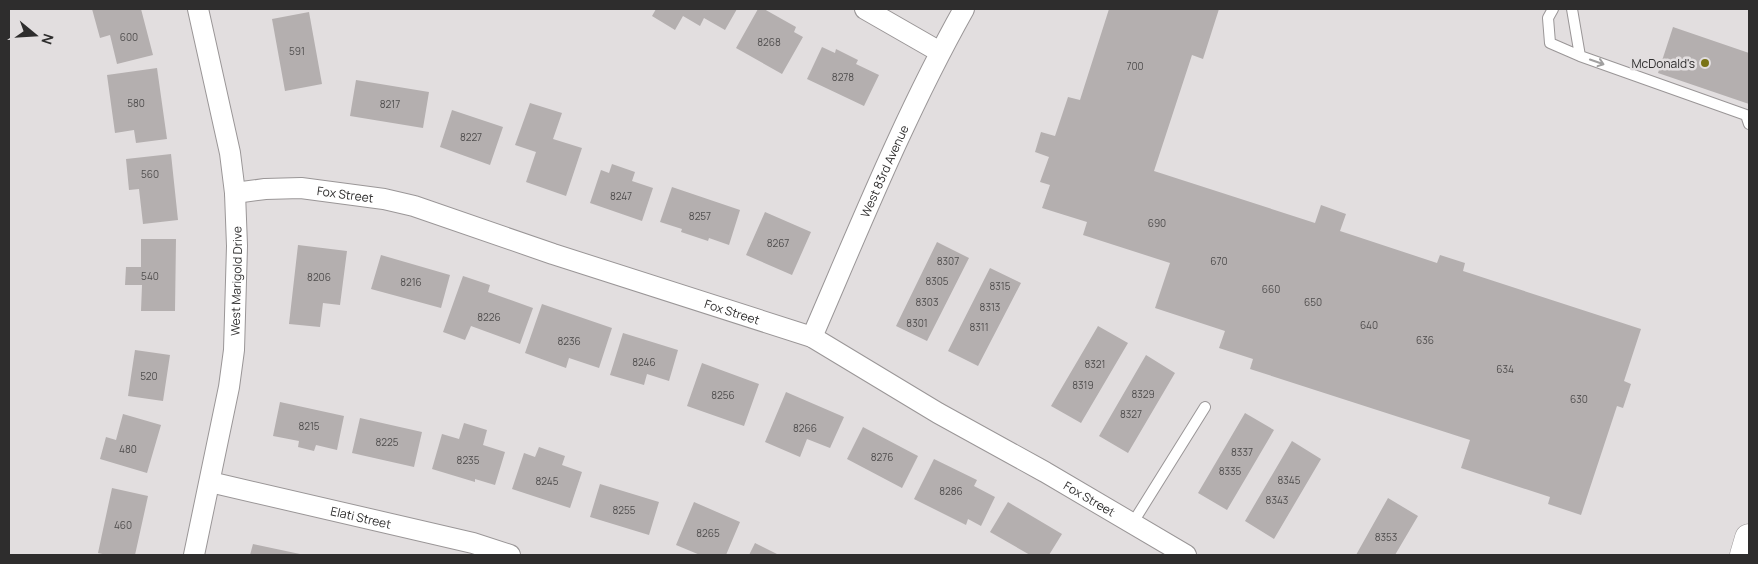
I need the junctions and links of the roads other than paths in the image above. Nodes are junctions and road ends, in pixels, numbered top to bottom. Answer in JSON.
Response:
{"nodes":[{"id":1,"x":198,"y":9,"type":"edge"},
{"id":2,"x":865,"y":9,"type":"edge"},
{"id":3,"x":964,"y":9,"type":"edge"},
{"id":4,"x":1553,"y":9,"type":"edge"},
{"id":5,"x":1572,"y":9,"type":"edge"},
{"id":6,"x":940,"y":52,"type":"junction"},
{"id":7,"x":1580,"y":56,"type":"junction"},
{"id":8,"x":1749,"y":124,"type":"edge"},
{"id":9,"x":235,"y":193,"type":"junction"},
{"id":10,"x":812,"y":337,"type":"junction"},
{"id":11,"x":1205,"y":407,"type":"dead end"},
{"id":12,"x":210,"y":482,"type":"junction"},
{"id":13,"x":1132,"y":524,"type":"junction"},
{"id":14,"x":1749,"y":538,"type":"edge"},
{"id":15,"x":194,"y":555,"type":"edge"},
{"id":16,"x":510,"y":555,"type":"edge"},
{"id":17,"x":1186,"y":555,"type":"edge"},
{"id":18,"x":1744,"y":555,"type":"edge"}],
"edges":[{"from":1,"to":9,"type":"street","name":"West Marigold Drive"},
{"from":2,"to":6,"type":"street"},
{"from":3,"to":6,"type":"street","name":"West 83rd Avenue"},
{"from":4,"to":7,"type":"lane"},
{"from":5,"to":7,"type":"lane"},
{"from":6,"to":10,"type":"street","name":"West 83rd Avenue"},
{"from":7,"to":8,"type":"lane","one_way":true},
{"from":9,"to":10,"type":"street","name":"Fox Street"},
{"from":9,"to":12,"type":"street","name":"West Marigold Drive"},
{"from":10,"to":13,"type":"street","name":"Fox Street"},
{"from":11,"to":13,"type":"lane"},
{"from":12,"to":15,"type":"street","name":"West Marigold Drive"},
{"from":12,"to":16,"type":"street","name":"Elati Street"},
{"from":13,"to":17,"type":"street","name":"Fox Street"},
{"from":14,"to":18,"type":"main road"}]}
